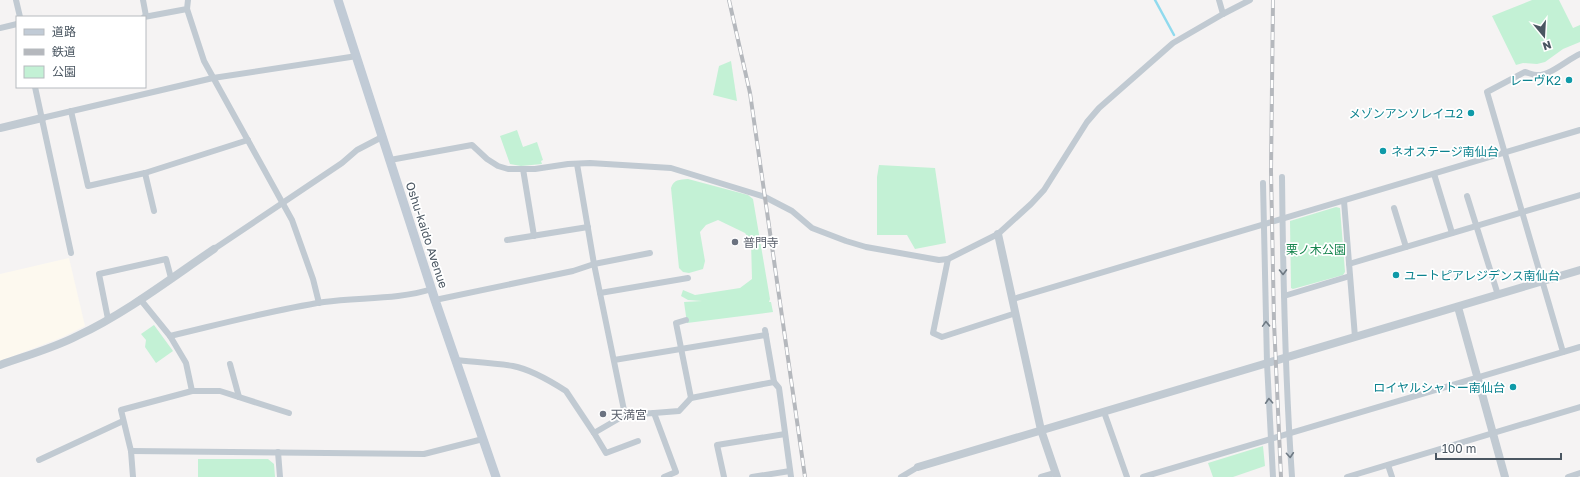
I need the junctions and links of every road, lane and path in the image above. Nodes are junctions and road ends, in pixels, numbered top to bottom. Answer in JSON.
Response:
{"nodes":[{"id":1,"x":16,"y":0,"type":"edge"},
{"id":2,"x":143,"y":0,"type":"edge"},
{"id":3,"x":188,"y":0,"type":"edge"},
{"id":4,"x":338,"y":0,"type":"edge"},
{"id":5,"x":1219,"y":0,"type":"edge"},
{"id":6,"x":1250,"y":0,"type":"edge"},
{"id":7,"x":188,"y":9,"type":"junction"},
{"id":8,"x":1223,"y":14,"type":"junction"},
{"id":9,"x":20,"y":16,"type":"edge"},
{"id":10,"x":145,"y":16,"type":"edge"},
{"id":11,"x":146,"y":17,"type":"edge"},
{"id":12,"x":16,"y":24,"type":"edge"},
{"id":13,"x":0,"y":28,"type":"edge"},
{"id":14,"x":1580,"y":54,"type":"edge"},
{"id":15,"x":357,"y":56,"type":"junction"},
{"id":16,"x":213,"y":78,"type":"junction"},
{"id":17,"x":36,"y":88,"type":"edge"},
{"id":18,"x":70,"y":111,"type":"junction"},
{"id":19,"x":42,"y":118,"type":"junction"},
{"id":20,"x":0,"y":128,"type":"edge"},
{"id":21,"x":1580,"y":130,"type":"edge"},
{"id":22,"x":382,"y":137,"type":"junction"},
{"id":23,"x":248,"y":140,"type":"junction"},
{"id":24,"x":1505,"y":152,"type":"junction"},
{"id":25,"x":390,"y":160,"type":"junction"},
{"id":26,"x":577,"y":164,"type":"junction"},
{"id":27,"x":523,"y":169,"type":"junction"},
{"id":28,"x":145,"y":174,"type":"junction"},
{"id":29,"x":1434,"y":174,"type":"junction"},
{"id":30,"x":1282,"y":177,"type":"dead end"},
{"id":31,"x":1263,"y":184,"type":"dead end"},
{"id":32,"x":1580,"y":195,"type":"edge"},
{"id":33,"x":1468,"y":196,"type":"dead end"},
{"id":34,"x":1344,"y":201,"type":"junction"},
{"id":35,"x":283,"y":203,"type":"junction"},
{"id":36,"x":1394,"y":208,"type":"dead end"},
{"id":37,"x":154,"y":211,"type":"dead end"},
{"id":38,"x":1522,"y":213,"type":"junction"},
{"id":39,"x":1282,"y":219,"type":"junction"},
{"id":40,"x":1264,"y":225,"type":"junction"},
{"id":41,"x":588,"y":226,"type":"junction"},
{"id":42,"x":1476,"y":226,"type":"junction"},
{"id":43,"x":1452,"y":233,"type":"junction"},
{"id":44,"x":998,"y":234,"type":"junction"},
{"id":45,"x":534,"y":236,"type":"junction"},
{"id":46,"x":506,"y":240,"type":"dead end"},
{"id":47,"x":1406,"y":247,"type":"junction"},
{"id":48,"x":214,"y":250,"type":"joint"},
{"id":49,"x":71,"y":253,"type":"dead end"},
{"id":50,"x":650,"y":253,"type":"dead end"},
{"id":51,"x":948,"y":258,"type":"junction"},
{"id":52,"x":594,"y":264,"type":"junction"},
{"id":53,"x":1349,"y":264,"type":"junction"},
{"id":54,"x":1580,"y":270,"type":"edge"},
{"id":55,"x":1350,"y":276,"type":"junction"},
{"id":56,"x":171,"y":278,"type":"junction"},
{"id":57,"x":688,"y":278,"type":"dead end"},
{"id":58,"x":1542,"y":282,"type":"junction"},
{"id":59,"x":432,"y":288,"type":"junction"},
{"id":60,"x":600,"y":293,"type":"junction"},
{"id":61,"x":1498,"y":295,"type":"junction"},
{"id":62,"x":1284,"y":296,"type":"junction"},
{"id":63,"x":140,"y":299,"type":"junction"},
{"id":64,"x":1013,"y":299,"type":"junction"},
{"id":65,"x":435,"y":300,"type":"junction"},
{"id":66,"x":319,"y":303,"type":"junction"},
{"id":67,"x":1458,"y":307,"type":"junction"},
{"id":68,"x":1016,"y":313,"type":"junction"},
{"id":69,"x":108,"y":319,"type":"junction"},
{"id":70,"x":686,"y":320,"type":"dead end"},
{"id":71,"x":170,"y":336,"type":"junction"},
{"id":72,"x":1355,"y":337,"type":"junction"},
{"id":73,"x":1580,"y":347,"type":"edge"},
{"id":74,"x":681,"y":348,"type":"junction"},
{"id":75,"x":1563,"y":352,"type":"junction"},
{"id":76,"x":1286,"y":358,"type":"junction"},
{"id":77,"x":455,"y":360,"type":"junction"},
{"id":78,"x":614,"y":360,"type":"junction"},
{"id":79,"x":1267,"y":363,"type":"junction"},
{"id":80,"x":0,"y":364,"type":"edge"},
{"id":81,"x":230,"y":364,"type":"dead end"},
{"id":82,"x":1477,"y":377,"type":"junction"},
{"id":83,"x":774,"y":382,"type":"junction"},
{"id":84,"x":192,"y":391,"type":"junction"},
{"id":85,"x":239,"y":397,"type":"junction"},
{"id":86,"x":691,"y":398,"type":"junction"},
{"id":87,"x":1580,"y":407,"type":"edge"},
{"id":88,"x":1104,"y":412,"type":"junction"},
{"id":89,"x":289,"y":413,"type":"dead end"},
{"id":90,"x":654,"y":413,"type":"junction"},
{"id":91,"x":624,"y":415,"type":"junction"},
{"id":92,"x":123,"y":421,"type":"junction"},
{"id":93,"x":1041,"y":430,"type":"junction"},
{"id":94,"x":594,"y":433,"type":"junction"},
{"id":95,"x":1289,"y":433,"type":"junction"},
{"id":96,"x":1493,"y":433,"type":"junction"},
{"id":97,"x":785,"y":434,"type":"junction"},
{"id":98,"x":1271,"y":438,"type":"junction"},
{"id":99,"x":483,"y":439,"type":"junction"},
{"id":100,"x":638,"y":441,"type":"dead end"},
{"id":101,"x":131,"y":451,"type":"junction"},
{"id":102,"x":278,"y":452,"type":"junction"},
{"id":103,"x":39,"y":460,"type":"dead end"},
{"id":104,"x":1388,"y":465,"type":"junction"},
{"id":105,"x":918,"y":466,"type":"joint"},
{"id":106,"x":1580,"y":473,"type":"edge"},
{"id":107,"x":677,"y":474,"type":"edge"},
{"id":108,"x":791,"y":474,"type":"edge"},
{"id":109,"x":1056,"y":475,"type":"edge"},
{"id":110,"x":133,"y":477,"type":"edge"},
{"id":111,"x":280,"y":477,"type":"edge"},
{"id":112,"x":496,"y":477,"type":"edge"},
{"id":113,"x":664,"y":477,"type":"edge"},
{"id":114,"x":724,"y":477,"type":"edge"},
{"id":115,"x":752,"y":477,"type":"edge"},
{"id":116,"x":901,"y":477,"type":"edge"},
{"id":117,"x":1040,"y":477,"type":"edge"},
{"id":118,"x":1127,"y":477,"type":"edge"},
{"id":119,"x":1143,"y":477,"type":"edge"},
{"id":120,"x":1272,"y":477,"type":"edge"},
{"id":121,"x":1292,"y":477,"type":"edge"},
{"id":122,"x":1347,"y":477,"type":"edge"},
{"id":123,"x":1392,"y":477,"type":"edge"},
{"id":124,"x":1505,"y":477,"type":"edge"},
{"id":125,"x":1568,"y":477,"type":"edge"}],
"edges":[{"from":1,"to":9,"type":"street"},
{"from":2,"to":10,"type":"street"},
{"from":3,"to":7,"type":"street"},
{"from":4,"to":15,"type":"main road","name":"Oshu-kaido Avenue"},
{"from":5,"to":8,"type":"street"},
{"from":6,"to":8,"type":"street"},
{"from":7,"to":11,"type":"street"},
{"from":7,"to":16,"type":"street"},
{"from":8,"to":44,"type":"street"},
{"from":12,"to":13,"type":"street"},
{"from":14,"to":24,"type":"street"},
{"from":15,"to":16,"type":"street"},
{"from":15,"to":22,"type":"main road","name":"Oshu-kaido Avenue"},
{"from":16,"to":18,"type":"street"},
{"from":16,"to":23,"type":"street"},
{"from":17,"to":19,"type":"street"},
{"from":18,"to":19,"type":"street"},
{"from":18,"to":28,"type":"street"},
{"from":19,"to":20,"type":"street"},
{"from":19,"to":49,"type":"street"},
{"from":21,"to":24,"type":"street"},
{"from":22,"to":25,"type":"main road","name":"Oshu-kaido Avenue"},
{"from":22,"to":35,"type":"street"},
{"from":23,"to":28,"type":"street"},
{"from":23,"to":35,"type":"street"},
{"from":24,"to":29,"type":"street"},
{"from":24,"to":38,"type":"street"},
{"from":25,"to":27,"type":"street"},
{"from":25,"to":59,"type":"main road","name":"Oshu-kaido Avenue"},
{"from":26,"to":27,"type":"street"},
{"from":26,"to":41,"type":"street"},
{"from":26,"to":51,"type":"street"},
{"from":27,"to":45,"type":"street"},
{"from":28,"to":37,"type":"street"},
{"from":29,"to":34,"type":"street"},
{"from":29,"to":43,"type":"street"},
{"from":30,"to":39,"type":"street"},
{"from":31,"to":40,"type":"street"},
{"from":32,"to":38,"type":"street"},
{"from":33,"to":42,"type":"street"},
{"from":34,"to":39,"type":"street"},
{"from":34,"to":53,"type":"street"},
{"from":35,"to":48,"type":"street"},
{"from":35,"to":66,"type":"street"},
{"from":36,"to":47,"type":"street"},
{"from":38,"to":42,"type":"street"},
{"from":38,"to":58,"type":"street"},
{"from":39,"to":40,"type":"street"},
{"from":39,"to":62,"type":"street","one_way":true},
{"from":40,"to":64,"type":"street"},
{"from":79,"to":40,"type":"street","one_way":true},
{"from":41,"to":45,"type":"street"},
{"from":41,"to":52,"type":"street"},
{"from":42,"to":43,"type":"street"},
{"from":42,"to":61,"type":"street"},
{"from":43,"to":47,"type":"street"},
{"from":44,"to":51,"type":"street"},
{"from":44,"to":64,"type":"street"},
{"from":45,"to":46,"type":"street"},
{"from":47,"to":53,"type":"street"},
{"from":48,"to":56,"type":"street"},
{"from":50,"to":52,"type":"street"},
{"from":51,"to":68,"type":"street"},
{"from":52,"to":60,"type":"street"},
{"from":52,"to":65,"type":"street"},
{"from":53,"to":55,"type":"street"},
{"from":54,"to":58,"type":"street"},
{"from":55,"to":62,"type":"street"},
{"from":55,"to":72,"type":"street"},
{"from":56,"to":63,"type":"street"},
{"from":56,"to":69,"type":"street"},
{"from":57,"to":60,"type":"street"},
{"from":58,"to":61,"type":"street"},
{"from":58,"to":75,"type":"street"},
{"from":59,"to":65,"type":"main road","name":"Oshu-kaido Avenue"},
{"from":59,"to":66,"type":"street"},
{"from":60,"to":78,"type":"street"},
{"from":61,"to":67,"type":"street"},
{"from":62,"to":76,"type":"street"},
{"from":63,"to":69,"type":"street"},
{"from":63,"to":71,"type":"street"},
{"from":64,"to":68,"type":"street"},
{"from":65,"to":77,"type":"main road","name":"Oshu-kaido Avenue"},
{"from":66,"to":71,"type":"street"},
{"from":67,"to":72,"type":"street"},
{"from":67,"to":82,"type":"street"},
{"from":68,"to":93,"type":"street"},
{"from":69,"to":80,"type":"street"},
{"from":70,"to":74,"type":"street"},
{"from":71,"to":84,"type":"street"},
{"from":72,"to":76,"type":"street"},
{"from":73,"to":75,"type":"street"},
{"from":74,"to":78,"type":"street"},
{"from":74,"to":83,"type":"street"},
{"from":74,"to":86,"type":"street"},
{"from":75,"to":82,"type":"street"},
{"from":76,"to":79,"type":"street"},
{"from":76,"to":95,"type":"street"},
{"from":77,"to":94,"type":"street"},
{"from":77,"to":99,"type":"main road","name":"Oshu-kaido Avenue"},
{"from":78,"to":91,"type":"street"},
{"from":79,"to":88,"type":"street"},
{"from":98,"to":79,"type":"street","one_way":true},
{"from":81,"to":85,"type":"street"},
{"from":82,"to":95,"type":"street"},
{"from":82,"to":96,"type":"street"},
{"from":83,"to":86,"type":"street"},
{"from":83,"to":97,"type":"street"},
{"from":84,"to":85,"type":"street"},
{"from":84,"to":92,"type":"street"},
{"from":85,"to":89,"type":"street"},
{"from":86,"to":90,"type":"street"},
{"from":87,"to":96,"type":"street"},
{"from":88,"to":93,"type":"street"},
{"from":88,"to":118,"type":"street"},
{"from":90,"to":91,"type":"street"},
{"from":90,"to":107,"type":"street"},
{"from":91,"to":94,"type":"street"},
{"from":92,"to":101,"type":"street"},
{"from":92,"to":103,"type":"street"},
{"from":93,"to":105,"type":"street"},
{"from":93,"to":109,"type":"street"},
{"from":94,"to":100,"type":"street"},
{"from":95,"to":98,"type":"street"},
{"from":95,"to":121,"type":"street","one_way":true},
{"from":96,"to":104,"type":"street"},
{"from":96,"to":124,"type":"street"},
{"from":97,"to":108,"type":"street"},
{"from":97,"to":114,"type":"street"},
{"from":98,"to":119,"type":"street"},
{"from":98,"to":120,"type":"street"},
{"from":99,"to":102,"type":"street"},
{"from":99,"to":112,"type":"main road","name":"Oshu-kaido Avenue"},
{"from":101,"to":102,"type":"street"},
{"from":101,"to":110,"type":"street"},
{"from":102,"to":111,"type":"street"},
{"from":104,"to":122,"type":"street"},
{"from":104,"to":123,"type":"street"},
{"from":105,"to":116,"type":"street"},
{"from":106,"to":125,"type":"street"},
{"from":107,"to":113,"type":"street"},
{"from":108,"to":115,"type":"street"},
{"from":109,"to":117,"type":"street"}]}
